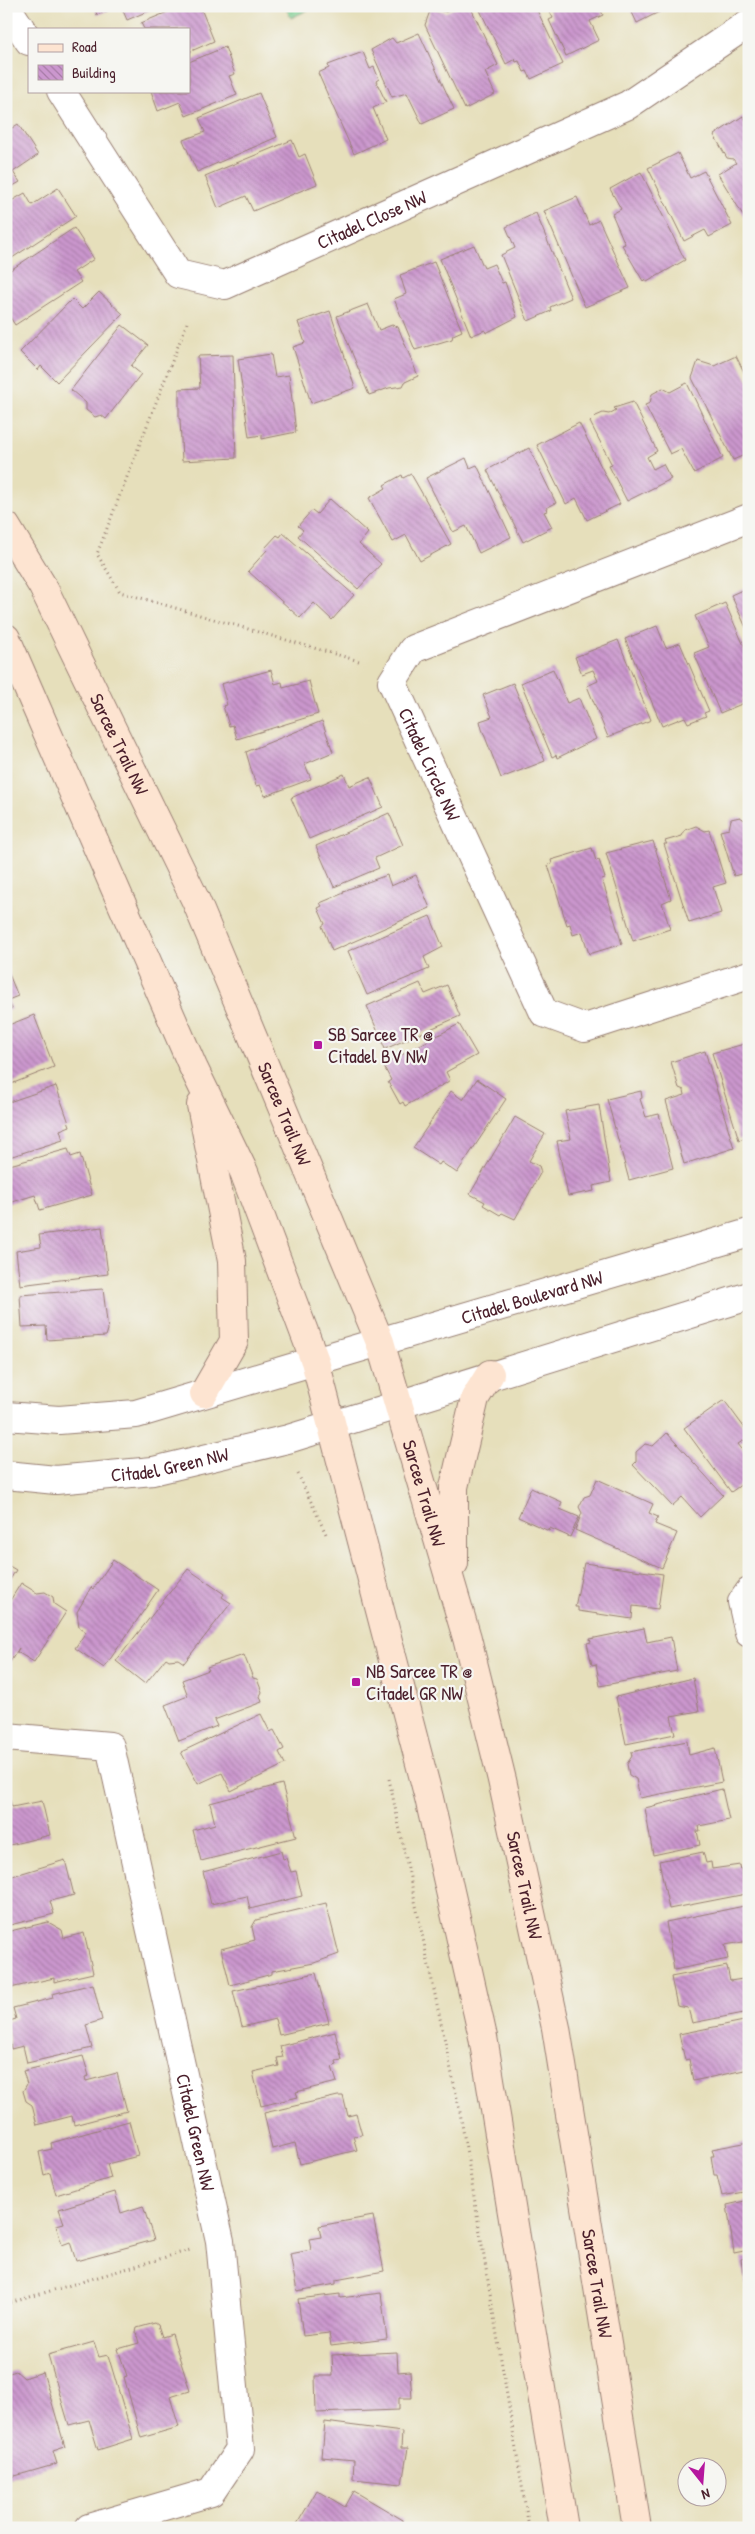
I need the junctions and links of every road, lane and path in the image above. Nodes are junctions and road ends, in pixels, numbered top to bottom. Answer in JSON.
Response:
{"nodes":[{"id":1,"x":6,"y":6,"type":"edge"},
{"id":2,"x":749,"y":23,"type":"edge"},
{"id":3,"x":28,"y":39,"type":"edge"},
{"id":4,"x":62,"y":92,"type":"edge"},
{"id":5,"x":187,"y":323,"type":"dead end"},
{"id":6,"x":749,"y":518,"type":"edge"},
{"id":7,"x":6,"y":526,"type":"edge"},
{"id":8,"x":6,"y":638,"type":"edge"},
{"id":9,"x":359,"y":661,"type":"dead end"},
{"id":10,"x":749,"y":975,"type":"edge"},
{"id":11,"x":193,"y":1067,"type":"junction"},
{"id":12,"x":749,"y":1232,"type":"edge"},
{"id":13,"x":749,"y":1296,"type":"edge"},
{"id":14,"x":380,"y":1342,"type":"junction"},
{"id":15,"x":315,"y":1361,"type":"junction"},
{"id":16,"x":490,"y":1374,"type":"junction"},
{"id":17,"x":204,"y":1393,"type":"junction"},
{"id":18,"x":398,"y":1404,"type":"junction"},
{"id":19,"x":6,"y":1416,"type":"edge"},
{"id":20,"x":330,"y":1426,"type":"junction"},
{"id":21,"x":6,"y":1474,"type":"edge"},
{"id":22,"x":298,"y":1474,"type":"dead end"},
{"id":23,"x":330,"y":1543,"type":"dead end"},
{"id":24,"x":749,"y":1592,"type":"edge"},
{"id":25,"x":454,"y":1594,"type":"junction"},
{"id":26,"x":749,"y":1633,"type":"edge"},
{"id":27,"x":6,"y":1737,"type":"edge"},
{"id":28,"x":389,"y":1776,"type":"dead end"},
{"id":29,"x":220,"y":2241,"type":"junction"},
{"id":30,"x":6,"y":2304,"type":"edge"},
{"id":31,"x":89,"y":2528,"type":"edge"},
{"id":32,"x":529,"y":2528,"type":"edge"},
{"id":33,"x":564,"y":2528,"type":"edge"},
{"id":34,"x":637,"y":2528,"type":"edge"}],
"edges":[{"from":1,"to":3,"type":"street"},
{"from":2,"to":4,"type":"street","name":"Citadel Close NW"},
{"from":5,"to":9,"type":"path"},
{"from":6,"to":10,"type":"street","name":"Citadel Circle NW"},
{"from":7,"to":14,"type":"main road","name":"Sarcee Trail NW"},
{"from":8,"to":11,"type":"main road"},
{"from":11,"to":15,"type":"main road"},
{"from":11,"to":17,"type":"main road"},
{"from":12,"to":14,"type":"street","name":"Citadel Boulevard NW"},
{"from":13,"to":16,"type":"street"},
{"from":14,"to":15,"type":"street","name":"Citadel Boulevard NW"},
{"from":14,"to":18,"type":"main road","name":"Sarcee Trail NW"},
{"from":15,"to":17,"type":"street"},
{"from":15,"to":20,"type":"main road"},
{"from":16,"to":18,"type":"street"},
{"from":16,"to":25,"type":"main road"},
{"from":17,"to":19,"type":"street"},
{"from":18,"to":20,"type":"street"},
{"from":18,"to":25,"type":"main road","name":"Sarcee Trail NW"},
{"from":20,"to":21,"type":"street","name":"Citadel Green NW"},
{"from":20,"to":33,"type":"main road"},
{"from":22,"to":23,"type":"path"},
{"from":24,"to":26,"type":"street"},
{"from":25,"to":34,"type":"main road","name":"Sarcee Trail NW"},
{"from":27,"to":29,"type":"street","name":"Citadel Green NW"},
{"from":28,"to":32,"type":"path"},
{"from":29,"to":30,"type":"path"},
{"from":29,"to":31,"type":"street","name":"Citadel Green NW"}]}
